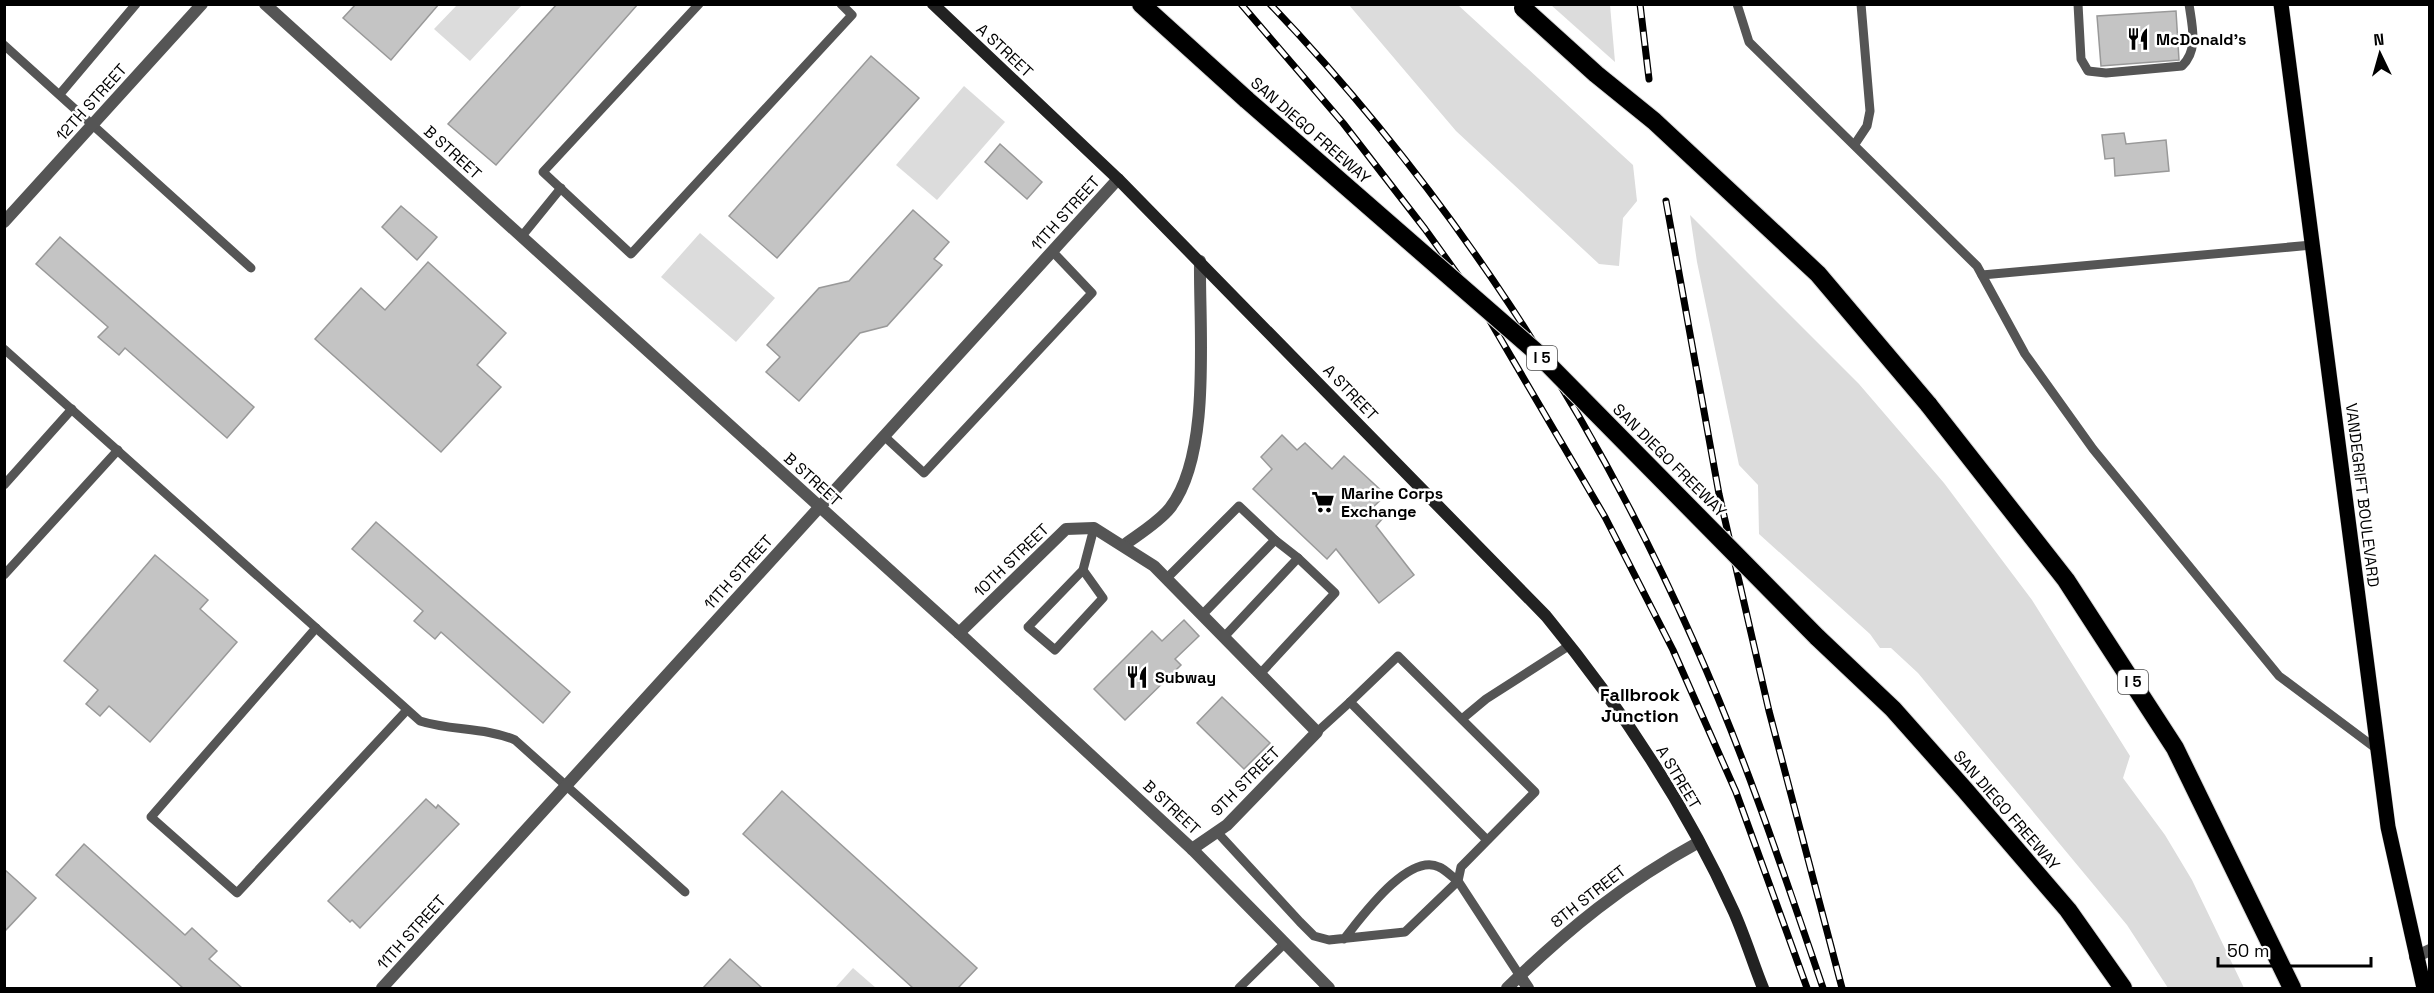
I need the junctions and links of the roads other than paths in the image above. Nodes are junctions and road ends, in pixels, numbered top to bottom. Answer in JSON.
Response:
{"nodes":[{"id":1,"x":136,"y":4,"type":"edge"},
{"id":2,"x":202,"y":4,"type":"edge"},
{"id":3,"x":265,"y":4,"type":"edge"},
{"id":4,"x":699,"y":4,"type":"edge"},
{"id":5,"x":842,"y":4,"type":"edge"},
{"id":6,"x":933,"y":4,"type":"edge"},
{"id":7,"x":1141,"y":4,"type":"edge"},
{"id":8,"x":1737,"y":4,"type":"edge"},
{"id":9,"x":1861,"y":4,"type":"edge"},
{"id":10,"x":2078,"y":4,"type":"edge"},
{"id":11,"x":2189,"y":4,"type":"edge"},
{"id":12,"x":2281,"y":4,"type":"edge"},
{"id":13,"x":1521,"y":6,"type":"edge"},
{"id":14,"x":4,"y":45,"type":"edge"},
{"id":15,"x":60,"y":94,"type":"junction"},
{"id":16,"x":94,"y":124,"type":"junction"},
{"id":17,"x":1855,"y":144,"type":"junction"},
{"id":18,"x":1118,"y":179,"type":"junction"},
{"id":19,"x":561,"y":188,"type":"junction"},
{"id":20,"x":4,"y":222,"type":"edge"},
{"id":21,"x":522,"y":236,"type":"junction"},
{"id":22,"x":2312,"y":245,"type":"junction"},
{"id":23,"x":1052,"y":251,"type":"junction"},
{"id":24,"x":1200,"y":261,"type":"junction"},
{"id":25,"x":251,"y":268,"type":"dead end"},
{"id":26,"x":1982,"y":275,"type":"junction"},
{"id":27,"x":4,"y":349,"type":"edge"},
{"id":28,"x":72,"y":409,"type":"junction"},
{"id":29,"x":884,"y":436,"type":"junction"},
{"id":30,"x":118,"y":450,"type":"junction"},
{"id":31,"x":4,"y":485,"type":"edge"},
{"id":32,"x":819,"y":507,"type":"junction"},
{"id":33,"x":1094,"y":528,"type":"junction"},
{"id":34,"x":1275,"y":540,"type":"junction"},
{"id":35,"x":1124,"y":545,"type":"junction"},
{"id":36,"x":1298,"y":558,"type":"junction"},
{"id":37,"x":1083,"y":570,"type":"junction"},
{"id":38,"x":4,"y":575,"type":"edge"},
{"id":39,"x":1167,"y":578,"type":"junction"},
{"id":40,"x":1202,"y":615,"type":"junction"},
{"id":41,"x":316,"y":628,"type":"junction"},
{"id":42,"x":959,"y":633,"type":"junction"},
{"id":43,"x":1224,"y":637,"type":"junction"},
{"id":44,"x":1570,"y":645,"type":"junction"},
{"id":45,"x":1260,"y":674,"type":"junction"},
{"id":46,"x":1350,"y":702,"type":"junction"},
{"id":47,"x":407,"y":710,"type":"junction"},
{"id":48,"x":1462,"y":719,"type":"junction"},
{"id":49,"x":1317,"y":732,"type":"junction"},
{"id":50,"x":2378,"y":750,"type":"junction"},
{"id":51,"x":567,"y":785,"type":"junction"},
{"id":52,"x":1217,"y":832,"type":"junction"},
{"id":53,"x":1487,"y":840,"type":"junction"},
{"id":54,"x":1699,"y":842,"type":"junction"},
{"id":55,"x":1192,"y":849,"type":"junction"},
{"id":56,"x":1458,"y":881,"type":"junction"},
{"id":57,"x":685,"y":892,"type":"dead end"},
{"id":58,"x":1344,"y":939,"type":"junction"},
{"id":59,"x":1285,"y":943,"type":"junction"},
{"id":60,"x":2430,"y":950,"type":"edge"},
{"id":61,"x":2422,"y":958,"type":"edge"},
{"id":62,"x":1520,"y":976,"type":"junction"},
{"id":63,"x":1250,"y":985,"type":"edge"},
{"id":64,"x":382,"y":988,"type":"edge"},
{"id":65,"x":1239,"y":988,"type":"edge"},
{"id":66,"x":1329,"y":988,"type":"edge"},
{"id":67,"x":1507,"y":988,"type":"edge"},
{"id":68,"x":1528,"y":988,"type":"edge"},
{"id":69,"x":1763,"y":988,"type":"edge"},
{"id":70,"x":2123,"y":988,"type":"edge"},
{"id":71,"x":2292,"y":988,"type":"edge"},
{"id":72,"x":2424,"y":988,"type":"edge"}],
"edges":[{"from":1,"to":15,"type":"lane"},
{"from":2,"to":16,"type":"street","name":"12TH STREET"},
{"from":3,"to":21,"type":"street","name":"B STREET"},
{"from":4,"to":19,"type":"lane"},
{"from":5,"to":19,"type":"lane"},
{"from":6,"to":18,"type":"main road","name":"A STREET"},
{"from":7,"to":70,"type":"highway","name":"SAN DIEGO FREEWAY","number":"I 5","bridge":true},
{"from":8,"to":17,"type":"lane"},
{"from":9,"to":17,"type":"lane"},
{"from":10,"to":11,"type":"lane"},
{"from":12,"to":22,"type":"main road","name":"VANDEGRIFT BOULEVARD"},
{"from":13,"to":71,"type":"highway","number":"I 5","bridge":true},
{"from":14,"to":15,"type":"lane"},
{"from":15,"to":16,"type":"lane"},
{"from":16,"to":20,"type":"street","name":"12TH STREET"},
{"from":16,"to":25,"type":"lane"},
{"from":17,"to":26,"type":"lane"},
{"from":18,"to":23,"type":"street","name":"11TH STREET"},
{"from":18,"to":24,"type":"main road","name":"A STREET"},
{"from":19,"to":21,"type":"lane"},
{"from":21,"to":32,"type":"street","name":"B STREET"},
{"from":22,"to":26,"type":"lane"},
{"from":22,"to":50,"type":"main road","name":"VANDEGRIFT BOULEVARD"},
{"from":23,"to":29,"type":"street","name":"11TH STREET"},
{"from":23,"to":29,"type":"lane"},
{"from":24,"to":35,"type":"street"},
{"from":24,"to":44,"type":"main road","name":"A STREET"},
{"from":26,"to":50,"type":"lane"},
{"from":27,"to":28,"type":"lane"},
{"from":28,"to":30,"type":"lane"},
{"from":28,"to":31,"type":"lane"},
{"from":29,"to":32,"type":"street","name":"11TH STREET"},
{"from":30,"to":38,"type":"lane"},
{"from":30,"to":41,"type":"lane"},
{"from":32,"to":42,"type":"street","name":"B STREET"},
{"from":32,"to":51,"type":"street","name":"11TH STREET"},
{"from":33,"to":35,"type":"street"},
{"from":33,"to":37,"type":"lane"},
{"from":33,"to":42,"type":"street","name":"10TH STREET"},
{"from":34,"to":36,"type":"lane"},
{"from":34,"to":39,"type":"lane"},
{"from":34,"to":40,"type":"lane"},
{"from":35,"to":39,"type":"street"},
{"from":36,"to":43,"type":"lane"},
{"from":36,"to":45,"type":"lane"},
{"from":37,"to":37,"type":"lane"},
{"from":39,"to":40,"type":"street"},
{"from":40,"to":43,"type":"street"},
{"from":41,"to":47,"type":"lane"},
{"from":41,"to":47,"type":"lane"},
{"from":42,"to":55,"type":"street","name":"B STREET"},
{"from":43,"to":45,"type":"street"},
{"from":44,"to":48,"type":"lane"},
{"from":44,"to":54,"type":"main road","name":"A STREET"},
{"from":45,"to":49,"type":"street"},
{"from":46,"to":48,"type":"lane"},
{"from":46,"to":49,"type":"lane"},
{"from":46,"to":53,"type":"lane"},
{"from":47,"to":51,"type":"lane"},
{"from":48,"to":53,"type":"lane"},
{"from":49,"to":52,"type":"street","name":"9TH STREET"},
{"from":50,"to":61,"type":"main road","name":"VANDEGRIFT BOULEVARD"},
{"from":51,"to":57,"type":"lane"},
{"from":51,"to":64,"type":"street","name":"11TH STREET"},
{"from":52,"to":55,"type":"street","name":"9TH STREET"},
{"from":52,"to":58,"type":"lane"},
{"from":53,"to":56,"type":"lane"},
{"from":54,"to":62,"type":"street","name":"8TH STREET"},
{"from":54,"to":69,"type":"main road","name":"A STREET"},
{"from":55,"to":59,"type":"street","name":"B STREET"},
{"from":56,"to":58,"type":"lane"},
{"from":56,"to":58,"type":"lane"},
{"from":56,"to":62,"type":"lane"},
{"from":59,"to":63,"type":"lane"},
{"from":59,"to":66,"type":"street","name":"B STREET"},
{"from":60,"to":61,"type":"street"},
{"from":61,"to":72,"type":"main road","name":"VANDEGRIFT BOULEVARD"},
{"from":62,"to":67,"type":"street","name":"8TH STREET"},
{"from":62,"to":68,"type":"street"},
{"from":63,"to":65,"type":"lane"}]}
